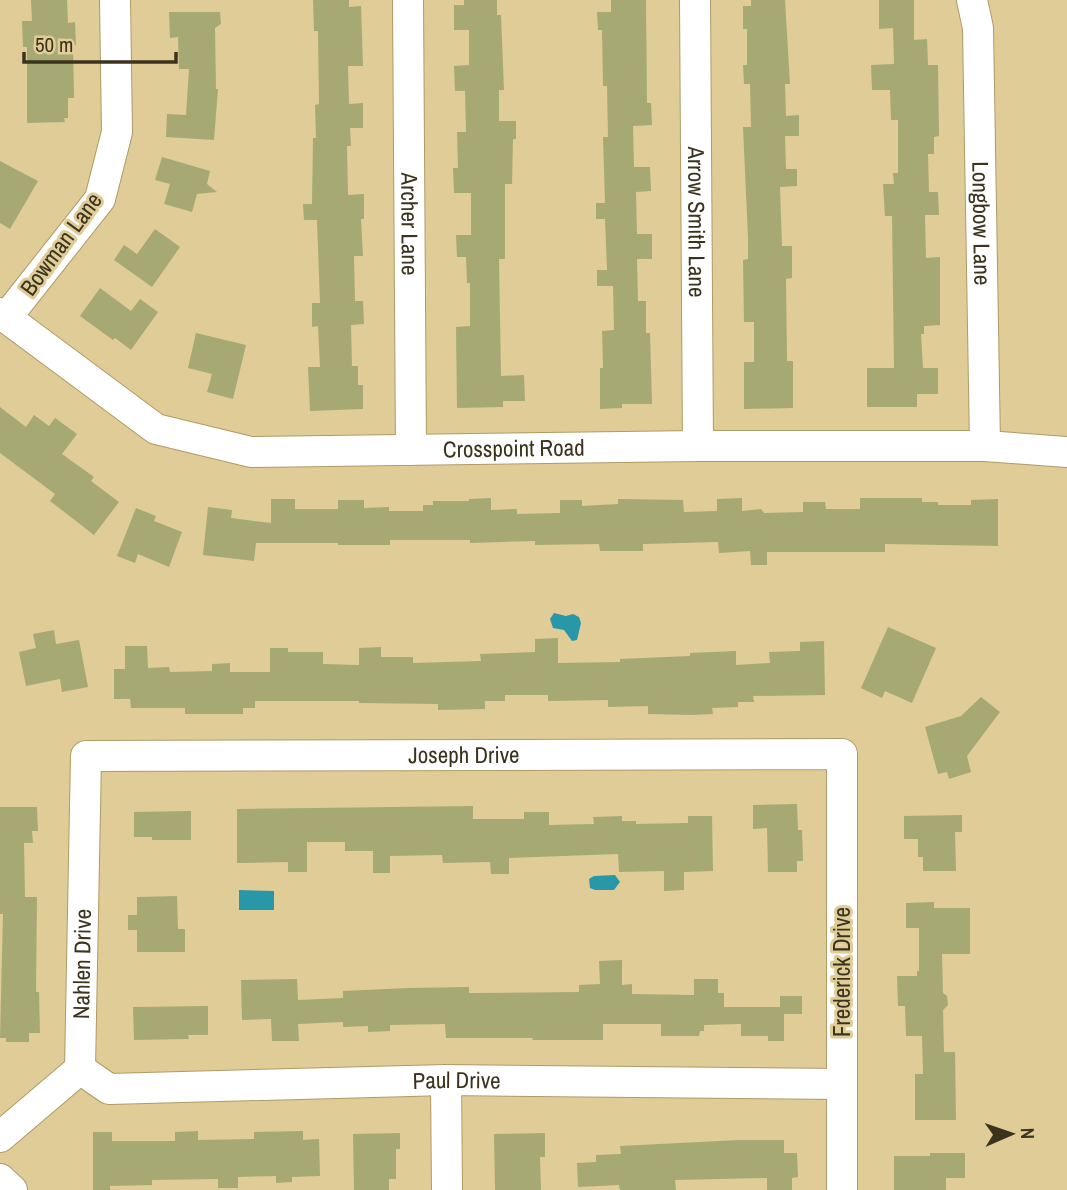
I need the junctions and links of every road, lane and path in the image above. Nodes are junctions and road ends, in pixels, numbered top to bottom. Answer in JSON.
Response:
{"nodes":[{"id":1,"x":116,"y":0,"type":"edge"},
{"id":2,"x":408,"y":0,"type":"edge"},
{"id":3,"x":695,"y":0,"type":"edge"},
{"id":4,"x":971,"y":0,"type":"edge"},
{"id":5,"x":3,"y":316,"type":"edge"},
{"id":6,"x":698,"y":446,"type":"junction"},
{"id":7,"x":985,"y":446,"type":"junction"},
{"id":8,"x":411,"y":450,"type":"junction"},
{"id":9,"x":1067,"y":452,"type":"edge"},
{"id":10,"x":842,"y":754,"type":"joint"},
{"id":11,"x":86,"y":756,"type":"joint"},
{"id":12,"x":80,"y":1069,"type":"junction"},
{"id":13,"x":446,"y":1080,"type":"junction"},
{"id":14,"x":841,"y":1084,"type":"junction"},
{"id":15,"x":0,"y":1137,"type":"edge"},
{"id":16,"x":0,"y":1179,"type":"edge"},
{"id":17,"x":12,"y":1190,"type":"edge"},
{"id":18,"x":447,"y":1190,"type":"edge"},
{"id":19,"x":842,"y":1190,"type":"edge"}],
"edges":[{"from":1,"to":5,"type":"street","name":"Bowman Lane"},
{"from":2,"to":8,"type":"street","name":"Archer Lane"},
{"from":3,"to":6,"type":"street","name":"Arrow Smith Lane"},
{"from":4,"to":7,"type":"street","name":"Longbow Lane"},
{"from":5,"to":8,"type":"street","name":"Crosspoint Road"},
{"from":6,"to":7,"type":"street","name":"Crosspoint Road"},
{"from":6,"to":8,"type":"street","name":"Crosspoint Road"},
{"from":7,"to":9,"type":"street","name":"Crosspoint Road"},
{"from":10,"to":11,"type":"street","name":"Joseph Drive"},
{"from":10,"to":14,"type":"street","name":"Frederick Drive"},
{"from":11,"to":12,"type":"street","name":"Nahlen Drive"},
{"from":12,"to":13,"type":"street","name":"Paul Drive"},
{"from":12,"to":15,"type":"street"},
{"from":13,"to":14,"type":"street","name":"Paul Drive"},
{"from":13,"to":18,"type":"street"},
{"from":14,"to":19,"type":"street","name":"Frederick Drive"},
{"from":16,"to":17,"type":"street"}]}
